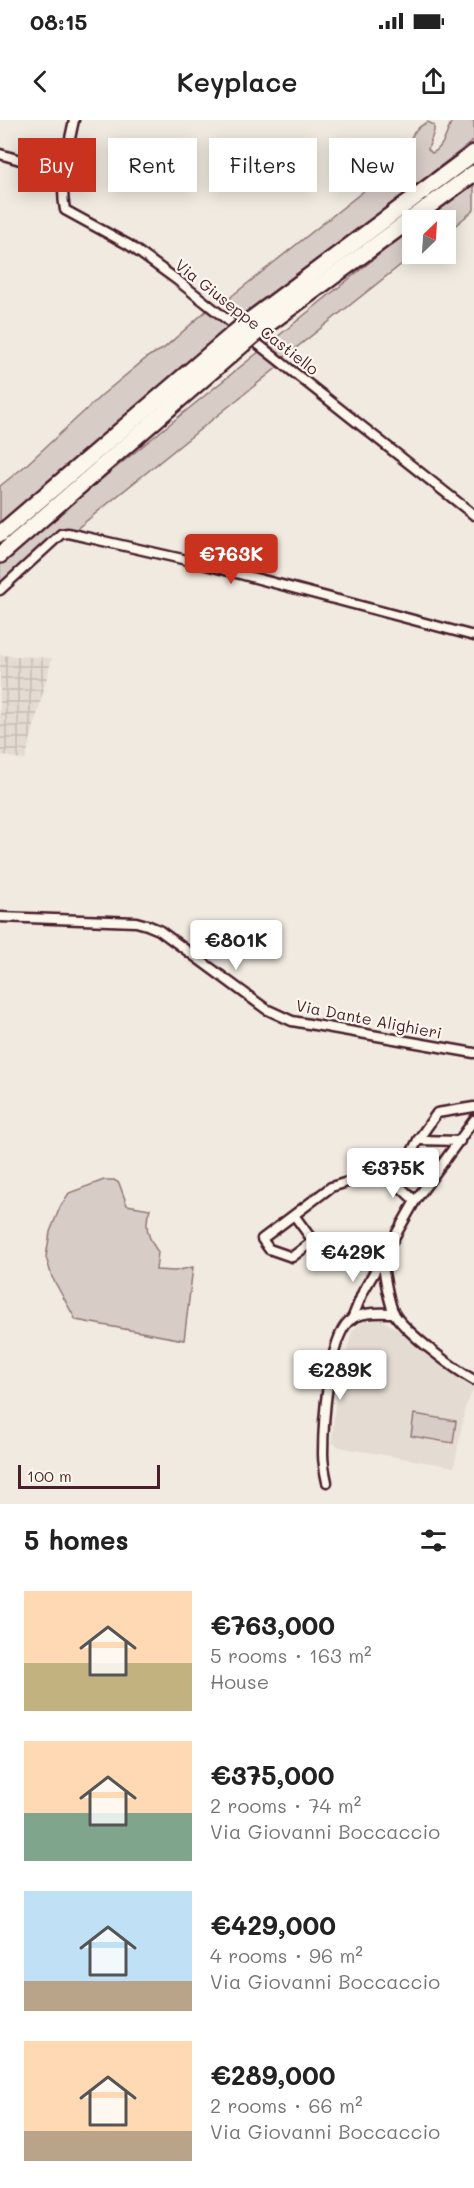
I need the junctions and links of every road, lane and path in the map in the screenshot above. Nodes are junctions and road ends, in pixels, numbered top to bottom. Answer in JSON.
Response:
{"nodes":[{"id":1,"x":74,"y":120,"type":"edge"},
{"id":2,"x":71,"y":138,"type":"edge"},
{"id":3,"x":474,"y":153,"type":"edge"},
{"id":4,"x":0,"y":154,"type":"edge"},
{"id":5,"x":18,"y":159,"type":"edge"},
{"id":6,"x":474,"y":173,"type":"edge"},
{"id":7,"x":63,"y":192,"type":"edge"},
{"id":8,"x":250,"y":328,"type":"junction"},
{"id":9,"x":237,"y":340,"type":"junction"},
{"id":10,"x":474,"y":515,"type":"edge"},
{"id":11,"x":0,"y":534,"type":"edge"},
{"id":12,"x":0,"y":555,"type":"edge"},
{"id":13,"x":0,"y":590,"type":"edge"},
{"id":14,"x":474,"y":636,"type":"edge"},
{"id":15,"x":0,"y":917,"type":"edge"},
{"id":16,"x":474,"y":1053,"type":"edge"},
{"id":17,"x":474,"y":1107,"type":"edge"},
{"id":18,"x":474,"y":1120,"type":"edge"},
{"id":19,"x":418,"y":1140,"type":"junction"},
{"id":20,"x":460,"y":1141,"type":"junction"},
{"id":21,"x":390,"y":1177,"type":"junction"},
{"id":22,"x":415,"y":1201,"type":"junction"},
{"id":23,"x":294,"y":1215,"type":"junction"},
{"id":24,"x":382,"y":1261,"type":"junction"},
{"id":25,"x":394,"y":1313,"type":"junction"},
{"id":26,"x":351,"y":1319,"type":"junction"},
{"id":27,"x":474,"y":1380,"type":"edge"},
{"id":28,"x":327,"y":1482,"type":"dead end"}],
"edges":[{"from":1,"to":2,"type":"street","name":"Via Giuseppe Castiello"},
{"from":3,"to":8,"type":"highway"},
{"from":4,"to":5,"type":"street"},
{"from":6,"to":8,"type":"highway"},
{"from":7,"to":10,"type":"street","name":"Via Giuseppe Castiello"},
{"from":8,"to":9,"type":"highway","bridge":true},
{"from":9,"to":11,"type":"highway"},
{"from":9,"to":12,"type":"highway"},
{"from":13,"to":14,"type":"street"},
{"from":15,"to":16,"type":"street","name":"Via Dante Alighieri"},
{"from":17,"to":19,"type":"street"},
{"from":18,"to":20,"type":"street"},
{"from":19,"to":20,"type":"street"},
{"from":19,"to":21,"type":"street"},
{"from":20,"to":22,"type":"street"},
{"from":21,"to":22,"type":"street"},
{"from":21,"to":23,"type":"street"},
{"from":22,"to":24,"type":"street"},
{"from":23,"to":23,"type":"street"},
{"from":24,"to":25,"type":"street"},
{"from":24,"to":26,"type":"street"},
{"from":25,"to":26,"type":"street"},
{"from":25,"to":27,"type":"street"},
{"from":26,"to":28,"type":"street"}]}
